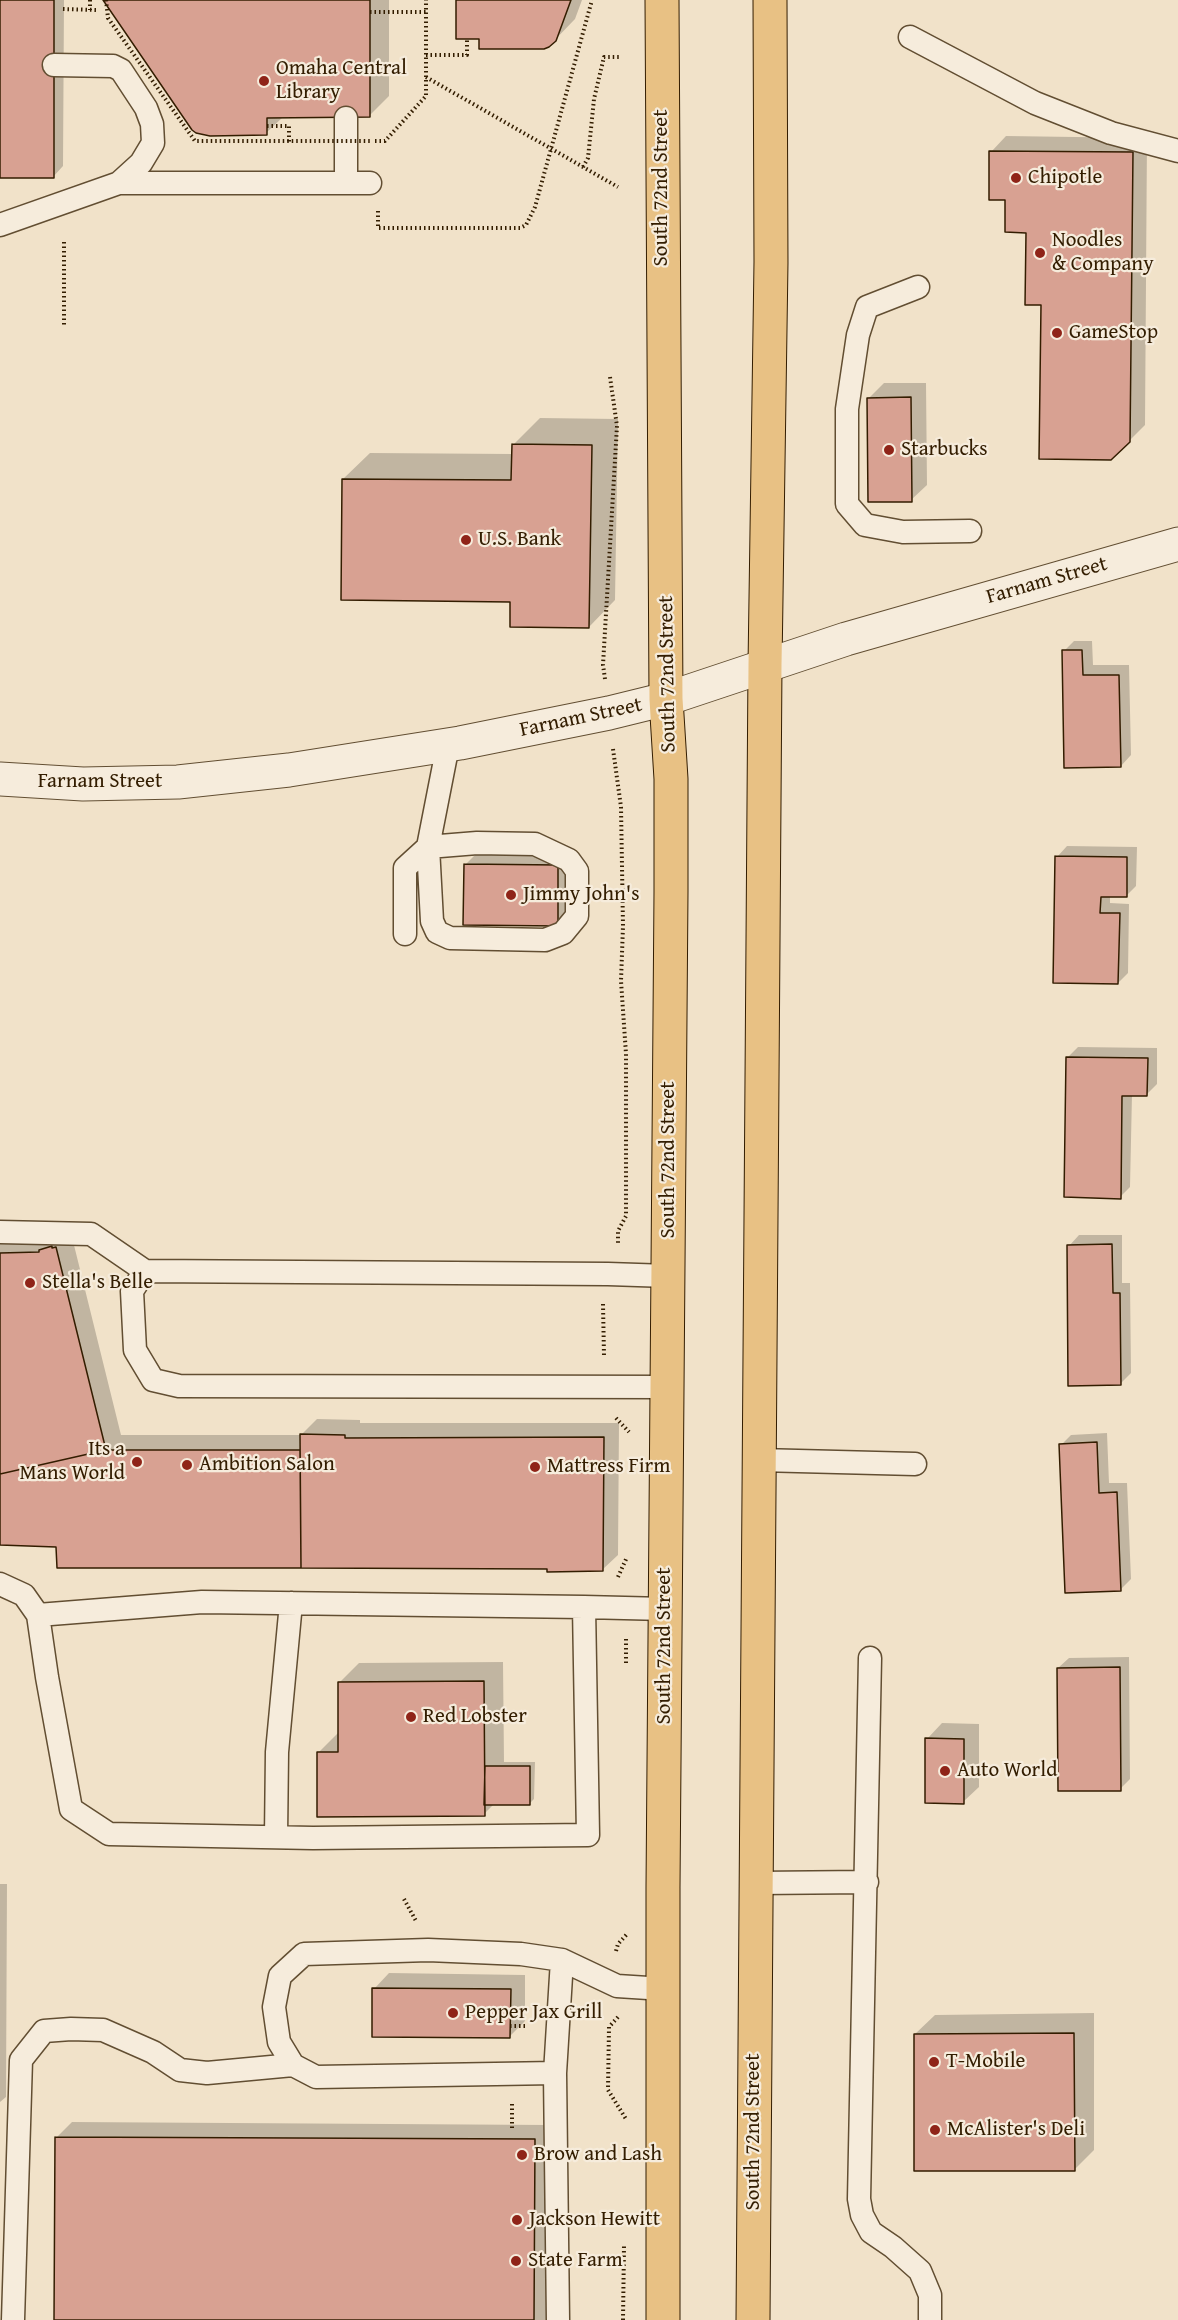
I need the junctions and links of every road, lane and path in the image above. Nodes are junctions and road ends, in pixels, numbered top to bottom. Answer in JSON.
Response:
{"nodes":[{"id":1,"x":90,"y":0,"type":"edge"},
{"id":2,"x":106,"y":0,"type":"edge"},
{"id":3,"x":426,"y":0,"type":"edge"},
{"id":4,"x":592,"y":0,"type":"edge"},
{"id":5,"x":662,"y":0,"type":"edge"},
{"id":6,"x":770,"y":0,"type":"edge"},
{"id":7,"x":63,"y":9,"type":"dead end"},
{"id":8,"x":90,"y":10,"type":"junction"},
{"id":9,"x":99,"y":10,"type":"dead end"},
{"id":10,"x":370,"y":12,"type":"dead end"},
{"id":11,"x":426,"y":12,"type":"junction"},
{"id":12,"x":910,"y":37,"type":"dead end"},
{"id":13,"x":467,"y":39,"type":"dead end"},
{"id":14,"x":426,"y":55,"type":"junction"},
{"id":15,"x":619,"y":57,"type":"dead end"},
{"id":16,"x":54,"y":65,"type":"dead end"},
{"id":17,"x":426,"y":77,"type":"junction"},
{"id":18,"x":346,"y":118,"type":"dead end"},
{"id":19,"x":267,"y":126,"type":"dead end"},
{"id":20,"x":289,"y":142,"type":"junction"},
{"id":21,"x":551,"y":148,"type":"junction"},
{"id":22,"x":1178,"y":151,"type":"edge"},
{"id":23,"x":583,"y":167,"type":"junction"},
{"id":24,"x":119,"y":183,"type":"junction"},
{"id":25,"x":346,"y":183,"type":"junction"},
{"id":26,"x":370,"y":183,"type":"dead end"},
{"id":27,"x":618,"y":187,"type":"dead end"},
{"id":28,"x":378,"y":207,"type":"dead end"},
{"id":29,"x":0,"y":225,"type":"edge"},
{"id":30,"x":64,"y":242,"type":"dead end"},
{"id":31,"x":918,"y":287,"type":"dead end"},
{"id":32,"x":64,"y":327,"type":"dead end"},
{"id":33,"x":610,"y":377,"type":"dead end"},
{"id":34,"x":970,"y":531,"type":"dead end"},
{"id":35,"x":1178,"y":544,"type":"edge"},
{"id":36,"x":765,"y":665,"type":"junction"},
{"id":37,"x":666,"y":699,"type":"junction"},
{"id":38,"x":609,"y":713,"type":"junction"},
{"id":39,"x":448,"y":745,"type":"junction"},
{"id":40,"x":0,"y":778,"type":"edge"},
{"id":41,"x":428,"y":847,"type":"junction"},
{"id":42,"x":405,"y":934,"type":"dead end"},
{"id":43,"x":0,"y":1232,"type":"edge"},
{"id":44,"x":145,"y":1271,"type":"junction"},
{"id":45,"x":608,"y":1274,"type":"junction"},
{"id":46,"x":668,"y":1276,"type":"junction"},
{"id":47,"x":611,"y":1387,"type":"junction"},
{"id":48,"x":667,"y":1387,"type":"junction"},
{"id":49,"x":629,"y":1443,"type":"dead end"},
{"id":50,"x":759,"y":1460,"type":"junction"},
{"id":51,"x":915,"y":1464,"type":"dead end"},
{"id":52,"x":627,"y":1549,"type":"dead end"},
{"id":53,"x":0,"y":1584,"type":"edge"},
{"id":54,"x":291,"y":1603,"type":"junction"},
{"id":55,"x":584,"y":1607,"type":"junction"},
{"id":56,"x":618,"y":1607,"type":"junction"},
{"id":57,"x":665,"y":1609,"type":"junction"},
{"id":58,"x":38,"y":1615,"type":"junction"},
{"id":59,"x":870,"y":1659,"type":"dead end"},
{"id":60,"x":626,"y":1675,"type":"dead end"},
{"id":61,"x":276,"y":1837,"type":"junction"},
{"id":62,"x":867,"y":1882,"type":"junction"},
{"id":63,"x":756,"y":1883,"type":"junction"},
{"id":64,"x":404,"y":1899,"type":"dead end"},
{"id":65,"x":419,"y":1927,"type":"dead end"},
{"id":66,"x":630,"y":1930,"type":"dead end"},
{"id":67,"x":562,"y":1960,"type":"junction"},
{"id":68,"x":617,"y":1986,"type":"junction"},
{"id":69,"x":664,"y":1989,"type":"junction"},
{"id":70,"x":510,"y":2026,"type":"dead end"},
{"id":71,"x":535,"y":2026,"type":"dead end"},
{"id":72,"x":293,"y":2065,"type":"junction"},
{"id":73,"x":555,"y":2073,"type":"junction"},
{"id":74,"x":512,"y":2100,"type":"dead end"},
{"id":75,"x":627,"y":2124,"type":"dead end"},
{"id":76,"x":512,"y":2130,"type":"dead end"},
{"id":77,"x":624,"y":2243,"type":"dead end"},
{"id":78,"x":13,"y":2320,"type":"edge"},
{"id":79,"x":558,"y":2320,"type":"edge"},
{"id":80,"x":623,"y":2320,"type":"edge"},
{"id":81,"x":663,"y":2320,"type":"edge"},
{"id":82,"x":753,"y":2320,"type":"edge"},
{"id":83,"x":930,"y":2320,"type":"edge"}],
"edges":[{"from":1,"to":8,"type":"path"},
{"from":2,"to":20,"type":"path","bridge":true},
{"from":3,"to":11,"type":"path"},
{"from":4,"to":21,"type":"path"},
{"from":5,"to":37,"type":"main road","name":"South 72nd Street"},
{"from":6,"to":36,"type":"main road","name":"South 72nd Street"},
{"from":7,"to":8,"type":"path"},
{"from":8,"to":9,"type":"path"},
{"from":10,"to":11,"type":"path"},
{"from":11,"to":14,"type":"path"},
{"from":12,"to":22,"type":"lane"},
{"from":13,"to":14,"type":"path"},
{"from":14,"to":17,"type":"path"},
{"from":15,"to":23,"type":"path"},
{"from":16,"to":24,"type":"lane"},
{"from":17,"to":20,"type":"path","bridge":true},
{"from":17,"to":21,"type":"path"},
{"from":18,"to":25,"type":"lane"},
{"from":19,"to":20,"type":"path"},
{"from":21,"to":23,"type":"path"},
{"from":21,"to":28,"type":"path"},
{"from":23,"to":27,"type":"path"},
{"from":24,"to":25,"type":"lane"},
{"from":24,"to":29,"type":"lane"},
{"from":25,"to":26,"type":"lane"},
{"from":30,"to":32,"type":"path"},
{"from":31,"to":34,"type":"lane"},
{"from":33,"to":38,"type":"path"},
{"from":35,"to":36,"type":"street","name":"Farnam Street"},
{"from":36,"to":37,"type":"street","name":"Farnam Street"},
{"from":36,"to":50,"type":"main road","name":"South 72nd Street"},
{"from":37,"to":38,"type":"street","name":"Farnam Street"},
{"from":37,"to":46,"type":"main road","name":"South 72nd Street"},
{"from":38,"to":39,"type":"street","name":"Farnam Street"},
{"from":38,"to":45,"type":"path"},
{"from":39,"to":40,"type":"street","name":"Farnam Street"},
{"from":39,"to":41,"type":"lane"},
{"from":41,"to":41,"type":"lane"},
{"from":41,"to":42,"type":"lane"},
{"from":43,"to":44,"type":"lane"},
{"from":44,"to":45,"type":"lane"},
{"from":44,"to":47,"type":"lane"},
{"from":45,"to":46,"type":"lane"},
{"from":45,"to":47,"type":"path"},
{"from":46,"to":48,"type":"main road","name":"South 72nd Street"},
{"from":47,"to":48,"type":"lane"},
{"from":47,"to":49,"type":"path"},
{"from":48,"to":57,"type":"main road","name":"South 72nd Street"},
{"from":50,"to":51,"type":"lane"},
{"from":50,"to":63,"type":"main road","name":"South 72nd Street"},
{"from":52,"to":56,"type":"path"},
{"from":53,"to":58,"type":"lane"},
{"from":54,"to":55,"type":"lane"},
{"from":54,"to":58,"type":"lane"},
{"from":54,"to":61,"type":"lane"},
{"from":55,"to":56,"type":"lane"},
{"from":55,"to":61,"type":"lane"},
{"from":56,"to":57,"type":"lane"},
{"from":56,"to":60,"type":"path"},
{"from":57,"to":69,"type":"main road","name":"South 72nd Street"},
{"from":58,"to":61,"type":"lane"},
{"from":59,"to":62,"type":"lane"},
{"from":62,"to":63,"type":"lane"},
{"from":62,"to":83,"type":"lane"},
{"from":63,"to":82,"type":"main road","name":"South 72nd Street"},
{"from":64,"to":65,"type":"path"},
{"from":66,"to":68,"type":"path"},
{"from":67,"to":68,"type":"lane"},
{"from":67,"to":72,"type":"lane"},
{"from":67,"to":73,"type":"lane"},
{"from":68,"to":69,"type":"lane"},
{"from":68,"to":75,"type":"path"},
{"from":69,"to":81,"type":"main road","name":"South 72nd Street"},
{"from":70,"to":71,"type":"path"},
{"from":72,"to":73,"type":"lane"},
{"from":72,"to":78,"type":"lane"},
{"from":73,"to":79,"type":"lane"},
{"from":74,"to":76,"type":"path"},
{"from":77,"to":80,"type":"path"}]}
